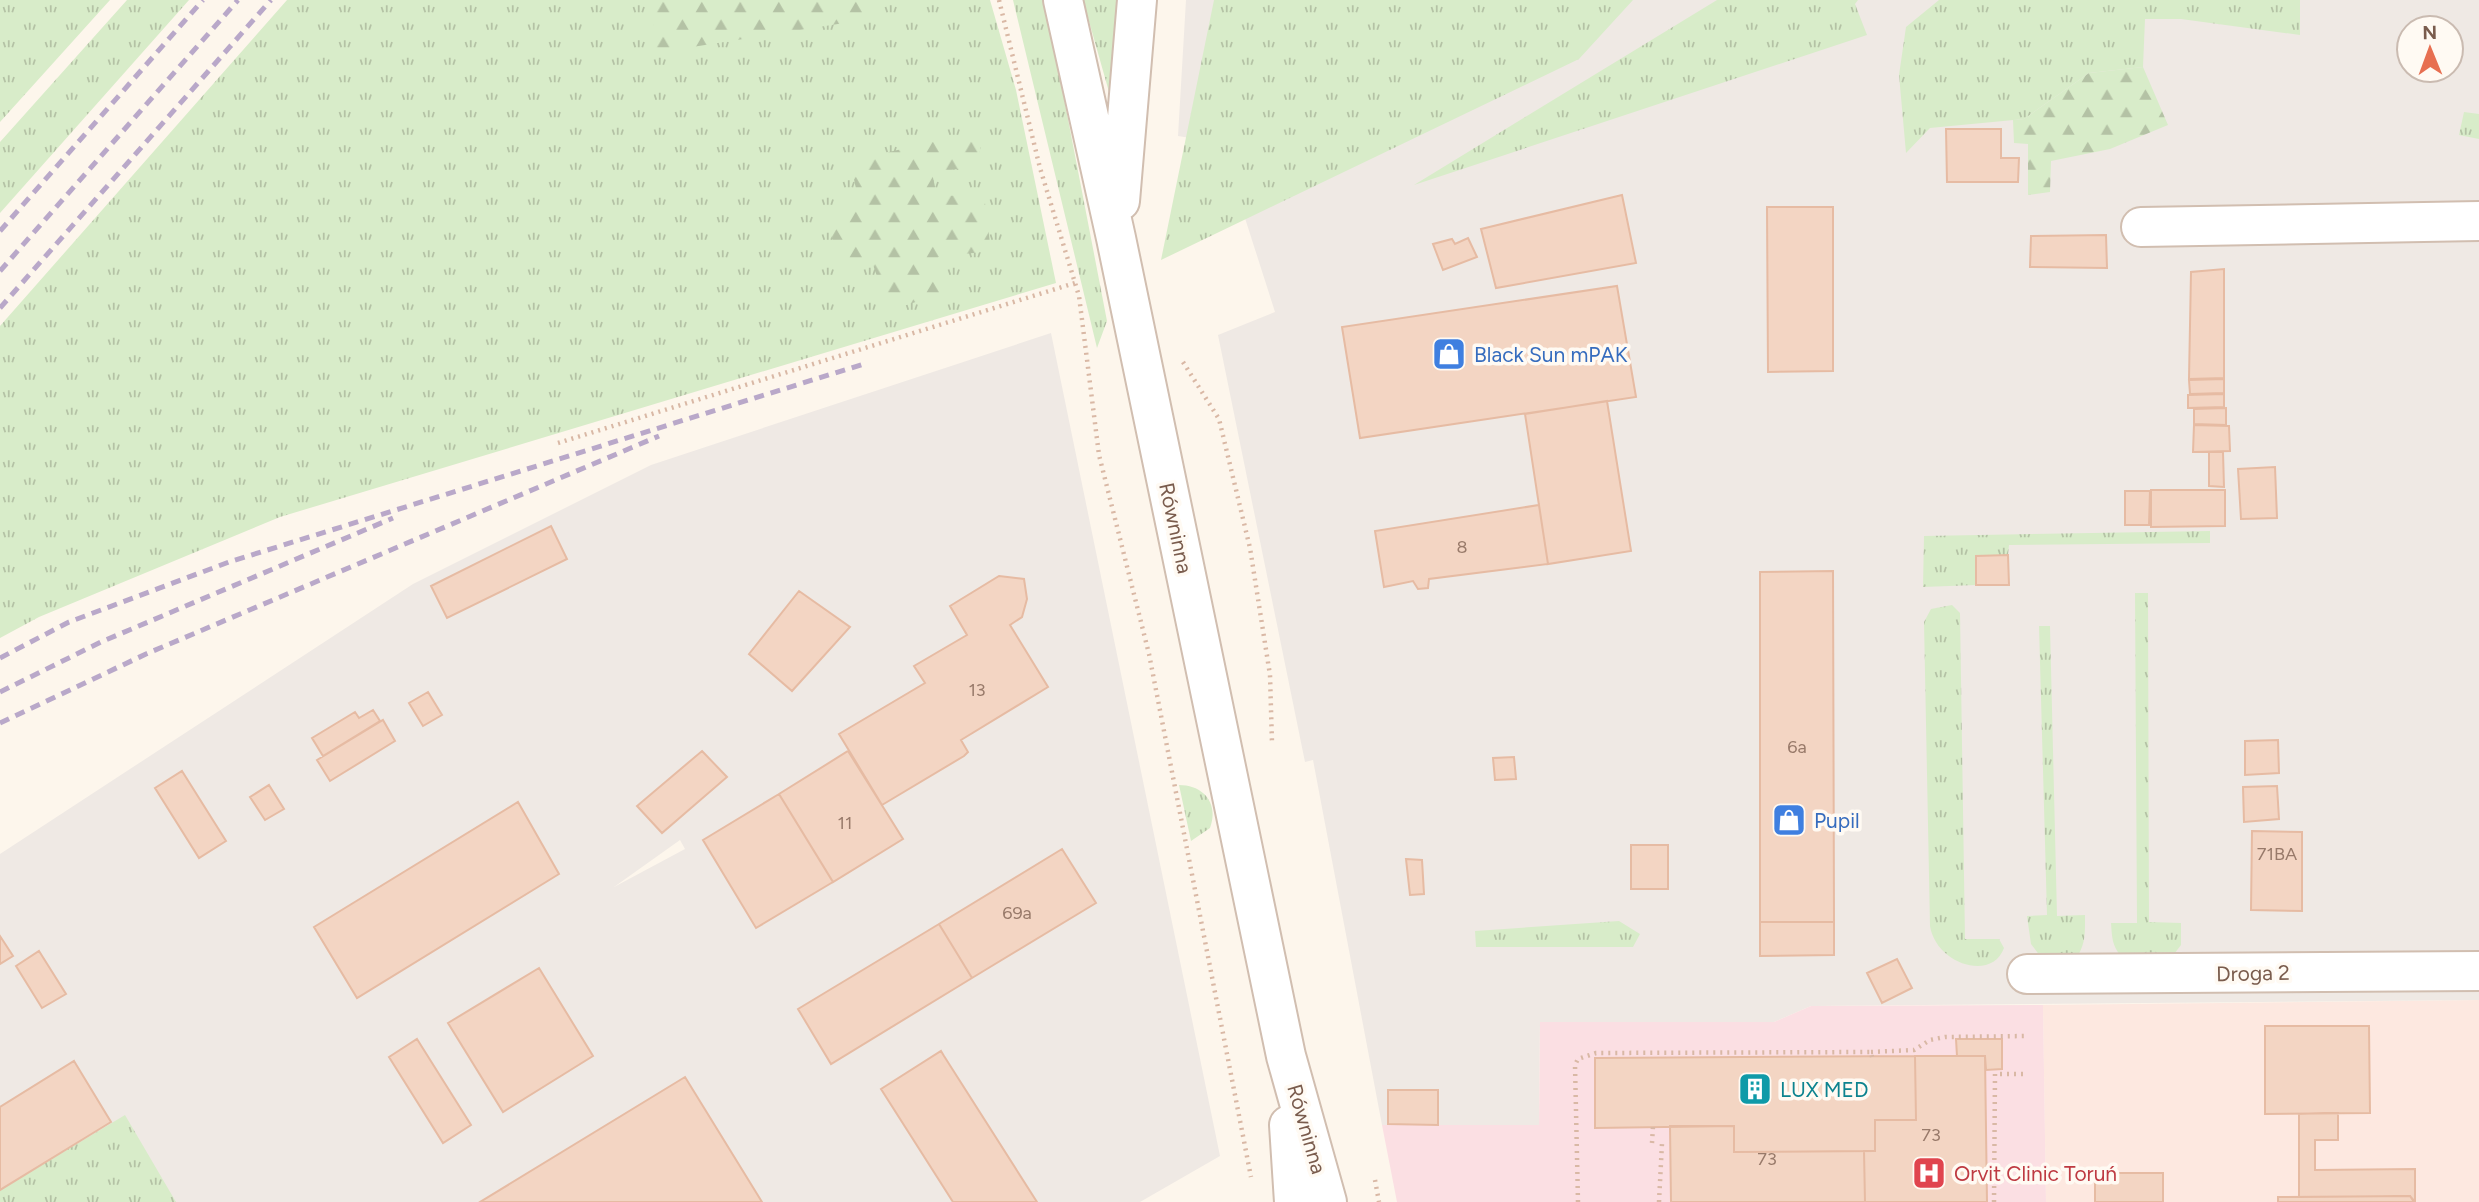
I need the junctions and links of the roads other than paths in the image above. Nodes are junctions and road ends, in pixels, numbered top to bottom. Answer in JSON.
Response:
{"nodes":[{"id":1,"x":1063,"y":0,"type":"edge"},
{"id":2,"x":1137,"y":0,"type":"edge"},
{"id":3,"x":2479,"y":221,"type":"edge"},
{"id":4,"x":2141,"y":227,"type":"dead end"},
{"id":5,"x":1116,"y":238,"type":"junction"},
{"id":6,"x":2479,"y":971,"type":"edge"},
{"id":7,"x":2027,"y":974,"type":"dead end"},
{"id":8,"x":1286,"y":1056,"type":"junction"},
{"id":9,"x":1294,"y":1202,"type":"edge"},
{"id":10,"x":1327,"y":1202,"type":"edge"}],
"edges":[{"from":1,"to":5,"type":"street","name":"Równinna"},
{"from":2,"to":5,"type":"street"},
{"from":3,"to":4,"type":"street"},
{"from":5,"to":8,"type":"street","name":"Równinna"},
{"from":6,"to":7,"type":"street","name":"Droga 2"},
{"from":8,"to":9,"type":"street","name":"Równinna"},
{"from":8,"to":10,"type":"street","name":"Równinna"}]}
